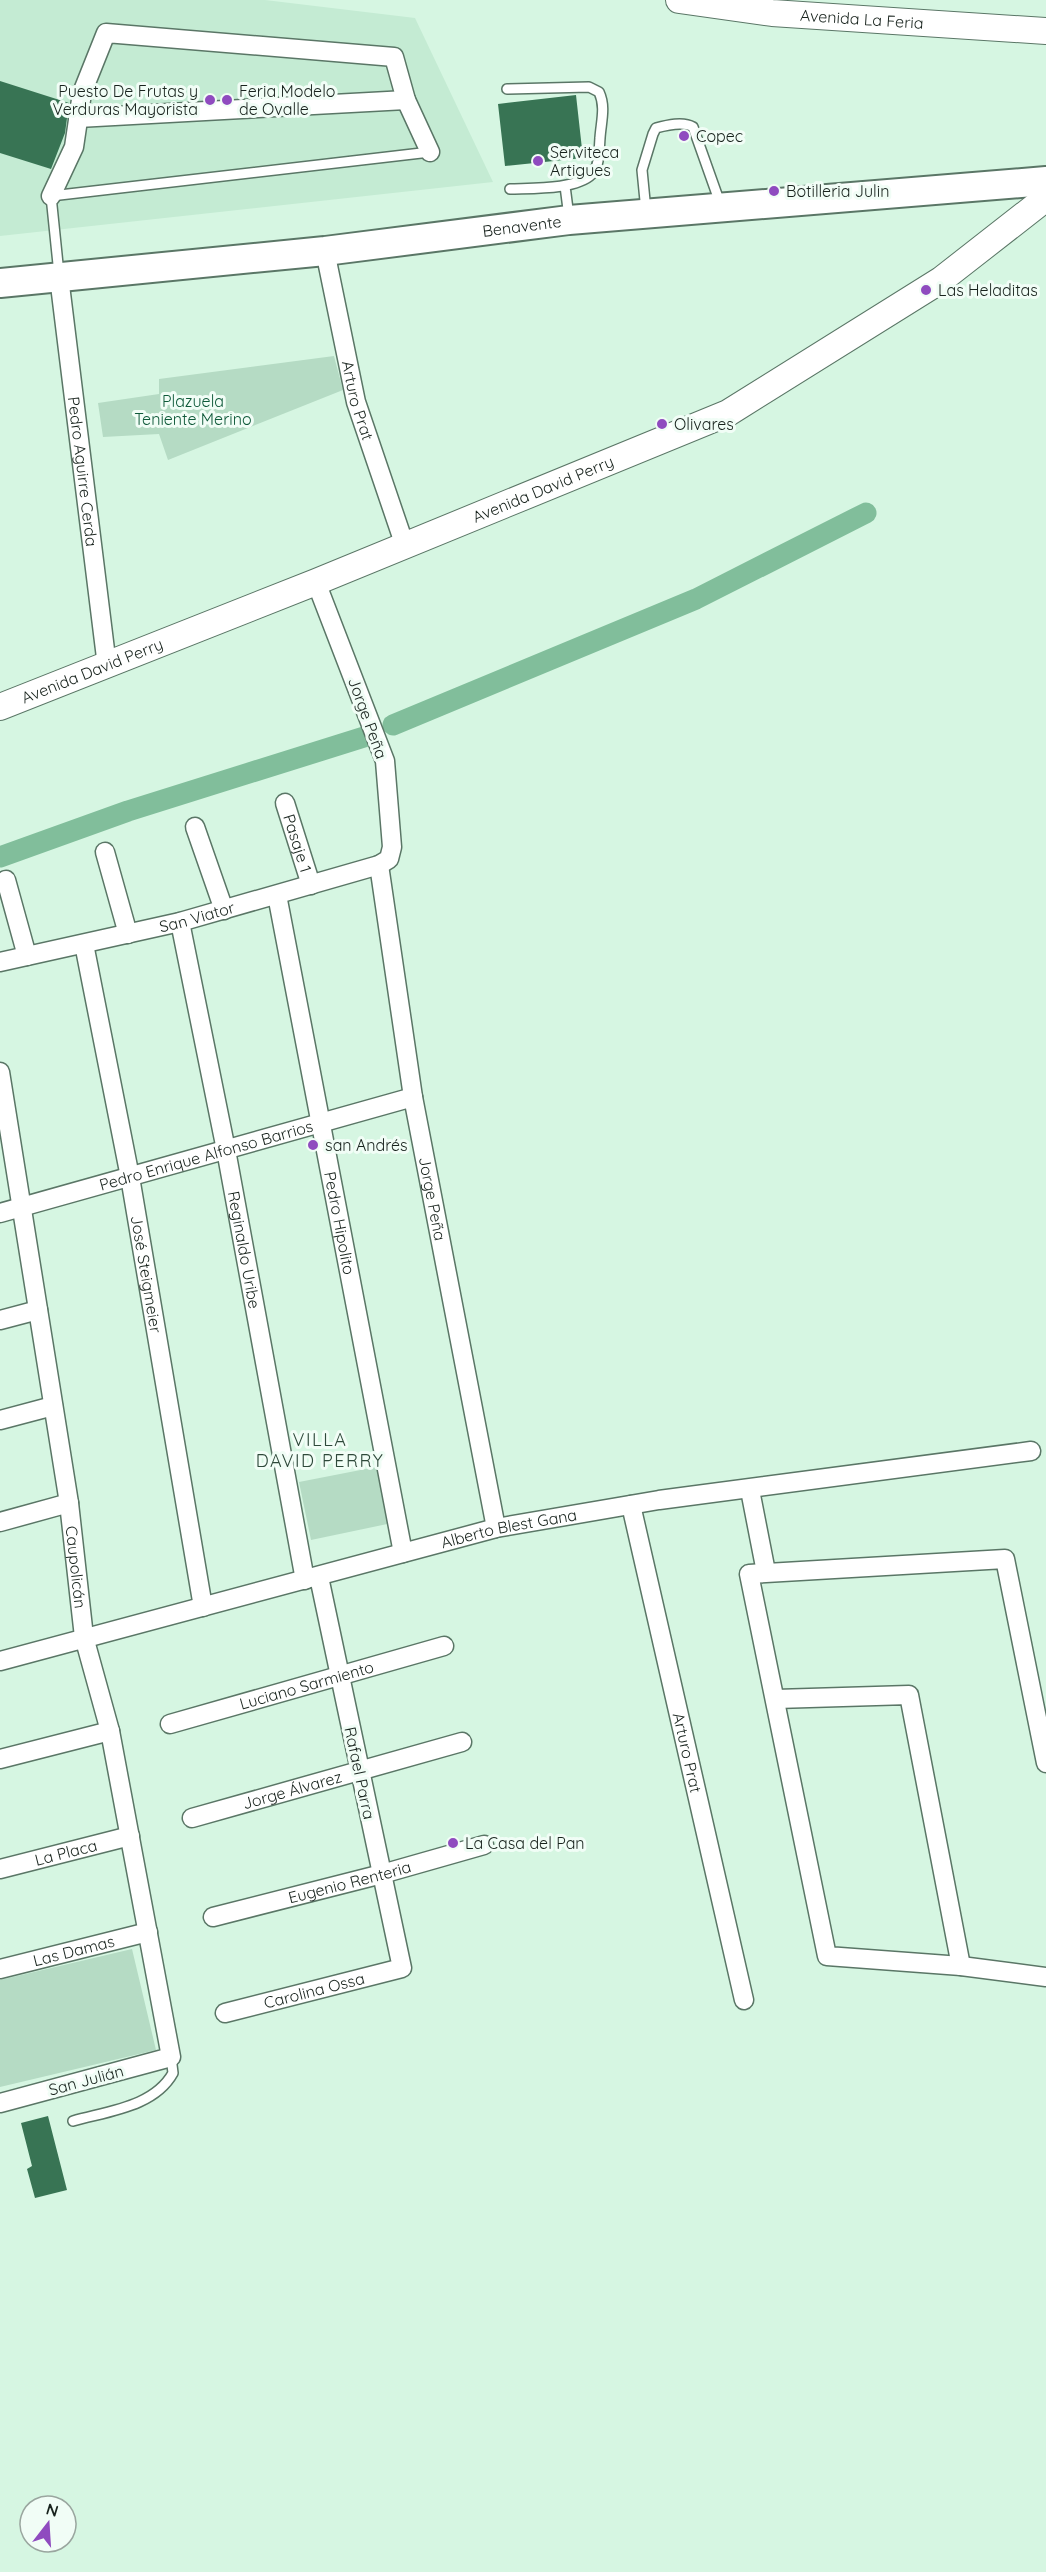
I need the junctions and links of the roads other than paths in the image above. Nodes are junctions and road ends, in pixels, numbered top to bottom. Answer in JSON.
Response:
{"nodes":[{"id":1,"x":679,"y":0,"type":"edge"},
{"id":2,"x":1046,"y":31,"type":"edge"},
{"id":3,"x":507,"y":90,"type":"dead end"},
{"id":4,"x":406,"y":100,"type":"junction"},
{"id":5,"x":78,"y":118,"type":"junction"},
{"id":6,"x":430,"y":152,"type":"joint"},
{"id":7,"x":1046,"y":181,"type":"edge"},
{"id":8,"x":565,"y":186,"type":"junction"},
{"id":9,"x":510,"y":189,"type":"dead end"},
{"id":10,"x":51,"y":196,"type":"junction"},
{"id":11,"x":1046,"y":198,"type":"edge"},
{"id":12,"x":722,"y":208,"type":"junction"},
{"id":13,"x":647,"y":215,"type":"junction"},
{"id":14,"x":569,"y":220,"type":"junction"},
{"id":15,"x":325,"y":251,"type":"junction"},
{"id":16,"x":60,"y":276,"type":"junction"},
{"id":17,"x":0,"y":283,"type":"edge"},
{"id":18,"x":405,"y":546,"type":"junction"},
{"id":19,"x":316,"y":582,"type":"junction"},
{"id":20,"x":107,"y":666,"type":"junction"},
{"id":21,"x":0,"y":707,"type":"edge"},
{"id":22,"x":285,"y":802,"type":"dead end"},
{"id":23,"x":195,"y":827,"type":"dead end"},
{"id":24,"x":105,"y":852,"type":"dead end"},
{"id":25,"x":384,"y":862,"type":"junction"},
{"id":26,"x":6,"y":880,"type":"dead end"},
{"id":27,"x":311,"y":885,"type":"junction"},
{"id":28,"x":277,"y":895,"type":"junction"},
{"id":29,"x":224,"y":910,"type":"junction"},
{"id":30,"x":180,"y":922,"type":"junction"},
{"id":31,"x":128,"y":934,"type":"junction"},
{"id":32,"x":84,"y":944,"type":"junction"},
{"id":33,"x":27,"y":956,"type":"junction"},
{"id":34,"x":0,"y":962,"type":"edge"},
{"id":35,"x":0,"y":1072,"type":"edge"},
{"id":36,"x":413,"y":1097,"type":"junction"},
{"id":37,"x":322,"y":1123,"type":"junction"},
{"id":38,"x":226,"y":1150,"type":"junction"},
{"id":39,"x":130,"y":1177,"type":"junction"},
{"id":40,"x":22,"y":1207,"type":"junction"},
{"id":41,"x":0,"y":1213,"type":"edge"},
{"id":42,"x":38,"y":1310,"type":"junction"},
{"id":43,"x":0,"y":1320,"type":"edge"},
{"id":44,"x":53,"y":1406,"type":"junction"},
{"id":45,"x":0,"y":1420,"type":"edge"},
{"id":46,"x":1031,"y":1451,"type":"dead end"},
{"id":47,"x":750,"y":1490,"type":"junction"},
{"id":48,"x":69,"y":1503,"type":"junction"},
{"id":49,"x":631,"y":1505,"type":"junction"},
{"id":50,"x":0,"y":1522,"type":"edge"},
{"id":51,"x":496,"y":1528,"type":"junction"},
{"id":52,"x":403,"y":1553,"type":"junction"},
{"id":53,"x":766,"y":1572,"type":"junction"},
{"id":54,"x":312,"y":1578,"type":"junction"},
{"id":55,"x":203,"y":1607,"type":"junction"},
{"id":56,"x":84,"y":1637,"type":"junction"},
{"id":57,"x":444,"y":1646,"type":"dead end"},
{"id":58,"x":0,"y":1661,"type":"edge"},
{"id":59,"x":340,"y":1676,"type":"junction"},
{"id":60,"x":776,"y":1699,"type":"junction"},
{"id":61,"x":170,"y":1724,"type":"dead end"},
{"id":62,"x":110,"y":1731,"type":"junction"},
{"id":63,"x":462,"y":1742,"type":"dead end"},
{"id":64,"x":0,"y":1759,"type":"edge"},
{"id":65,"x":1046,"y":1763,"type":"edge"},
{"id":66,"x":360,"y":1771,"type":"junction"},
{"id":67,"x":192,"y":1818,"type":"dead end"},
{"id":68,"x":130,"y":1836,"type":"junction"},
{"id":69,"x":484,"y":1845,"type":"dead end"},
{"id":70,"x":0,"y":1869,"type":"edge"},
{"id":71,"x":382,"y":1874,"type":"junction"},
{"id":72,"x":213,"y":1917,"type":"dead end"},
{"id":73,"x":148,"y":1932,"type":"junction"},
{"id":74,"x":961,"y":1966,"type":"junction"},
{"id":75,"x":402,"y":1968,"type":"joint"},
{"id":76,"x":0,"y":1969,"type":"edge"},
{"id":77,"x":1046,"y":1977,"type":"edge"},
{"id":78,"x":744,"y":2000,"type":"dead end"},
{"id":79,"x":225,"y":2013,"type":"dead end"},
{"id":80,"x":171,"y":2057,"type":"junction"},
{"id":81,"x":0,"y":2103,"type":"edge"},
{"id":82,"x":73,"y":2121,"type":"dead end"}],
"edges":[{"from":1,"to":2,"type":"main road","name":"Avenida La Feria"},
{"from":3,"to":8,"type":"lane"},
{"from":4,"to":5,"type":"street"},
{"from":4,"to":5,"type":"street"},
{"from":4,"to":6,"type":"street"},
{"from":5,"to":10,"type":"street"},
{"from":6,"to":10,"type":"lane"},
{"from":7,"to":12,"type":"main road","name":"Benavente"},
{"from":8,"to":9,"type":"lane"},
{"from":8,"to":14,"type":"lane"},
{"from":10,"to":16,"type":"lane"},
{"from":11,"to":18,"type":"main road","name":"Avenida David Perry"},
{"from":12,"to":13,"type":"main road","name":"Benavente"},
{"from":12,"to":13,"type":"lane"},
{"from":13,"to":14,"type":"main road","name":"Benavente"},
{"from":14,"to":15,"type":"main road","name":"Benavente"},
{"from":15,"to":16,"type":"main road","name":"Benavente"},
{"from":15,"to":18,"type":"street","name":"Arturo Prat"},
{"from":16,"to":17,"type":"main road","name":"Benavente"},
{"from":16,"to":20,"type":"street","name":"Pedro Aguirre Cerda"},
{"from":18,"to":19,"type":"main road","name":"Avenida David Perry"},
{"from":19,"to":20,"type":"main road","name":"Avenida David Perry"},
{"from":19,"to":25,"type":"street","name":"Jorge Peña"},
{"from":20,"to":21,"type":"main road","name":"Avenida David Perry"},
{"from":22,"to":27,"type":"street","name":"Pasaje 1"},
{"from":23,"to":29,"type":"street"},
{"from":24,"to":31,"type":"street"},
{"from":25,"to":27,"type":"street","name":"San Viator"},
{"from":25,"to":36,"type":"street","name":"Jorge Peña"},
{"from":26,"to":33,"type":"street"},
{"from":27,"to":28,"type":"street","name":"San Viator"},
{"from":28,"to":29,"type":"street","name":"San Viator"},
{"from":28,"to":37,"type":"street","name":"Pedro Hipolito"},
{"from":29,"to":30,"type":"street","name":"San Viator"},
{"from":30,"to":31,"type":"street","name":"San Viator"},
{"from":30,"to":38,"type":"street","name":"Reginaldo Uribe"},
{"from":31,"to":32,"type":"street","name":"San Viator"},
{"from":32,"to":33,"type":"street","name":"San Viator"},
{"from":32,"to":39,"type":"street","name":"José Steigmeier"},
{"from":33,"to":34,"type":"street","name":"San Viator"},
{"from":35,"to":40,"type":"street","name":"Caupolicán"},
{"from":36,"to":37,"type":"street","name":"Pedro Enrique Alfonso Barrios"},
{"from":36,"to":51,"type":"street","name":"Jorge Peña"},
{"from":37,"to":38,"type":"street","name":"Pedro Enrique Alfonso Barrios"},
{"from":37,"to":52,"type":"street","name":"Pedro Hipolito"},
{"from":38,"to":39,"type":"street","name":"Pedro Enrique Alfonso Barrios"},
{"from":38,"to":54,"type":"street","name":"Reginaldo Uribe"},
{"from":39,"to":40,"type":"street","name":"Pedro Enrique Alfonso Barrios"},
{"from":39,"to":55,"type":"street","name":"José Steigmeier"},
{"from":40,"to":41,"type":"street","name":"Pedro Enrique Alfonso Barrios"},
{"from":40,"to":42,"type":"street","name":"Caupolicán"},
{"from":42,"to":43,"type":"street"},
{"from":42,"to":44,"type":"street","name":"Caupolicán"},
{"from":44,"to":45,"type":"street"},
{"from":44,"to":48,"type":"street","name":"Caupolicán"},
{"from":46,"to":47,"type":"street","name":"Alberto Blest Gana"},
{"from":47,"to":49,"type":"street","name":"Alberto Blest Gana"},
{"from":47,"to":53,"type":"street"},
{"from":48,"to":50,"type":"street"},
{"from":48,"to":56,"type":"street","name":"Caupolicán"},
{"from":49,"to":51,"type":"street","name":"Alberto Blest Gana"},
{"from":49,"to":78,"type":"street","name":"Arturo Prat"},
{"from":51,"to":52,"type":"street","name":"Alberto Blest Gana"},
{"from":52,"to":54,"type":"street","name":"Alberto Blest Gana"},
{"from":53,"to":60,"type":"street"},
{"from":53,"to":65,"type":"street"},
{"from":54,"to":55,"type":"street","name":"Alberto Blest Gana"},
{"from":54,"to":59,"type":"street","name":"Rafael Parra"},
{"from":55,"to":56,"type":"street","name":"Alberto Blest Gana"},
{"from":56,"to":58,"type":"street","name":"Alberto Blest Gana"},
{"from":56,"to":62,"type":"street","name":"Caupolicán"},
{"from":57,"to":59,"type":"street","name":"Luciano Sarmiento"},
{"from":59,"to":61,"type":"street","name":"Luciano Sarmiento"},
{"from":59,"to":66,"type":"street","name":"Rafael Parra"},
{"from":60,"to":74,"type":"street"},
{"from":60,"to":74,"type":"street"},
{"from":62,"to":64,"type":"street"},
{"from":62,"to":68,"type":"street","name":"Caupolicán"},
{"from":63,"to":66,"type":"street","name":"Jorge Álvarez"},
{"from":66,"to":67,"type":"street","name":"Jorge Álvarez"},
{"from":66,"to":71,"type":"street","name":"Rafael Parra"},
{"from":68,"to":70,"type":"street","name":"La Placa"},
{"from":68,"to":73,"type":"street","name":"Caupolicán"},
{"from":69,"to":71,"type":"street","name":"Eugenio Renteria"},
{"from":71,"to":72,"type":"street","name":"Eugenio Renteria"},
{"from":71,"to":75,"type":"street","name":"Rafael Parra"},
{"from":73,"to":76,"type":"street","name":"Las Damas"},
{"from":73,"to":80,"type":"street","name":"Caupolicán"},
{"from":74,"to":77,"type":"street"},
{"from":75,"to":79,"type":"street","name":"Carolina Ossa"},
{"from":80,"to":81,"type":"street","name":"San Julián"},
{"from":80,"to":82,"type":"lane"}]}
